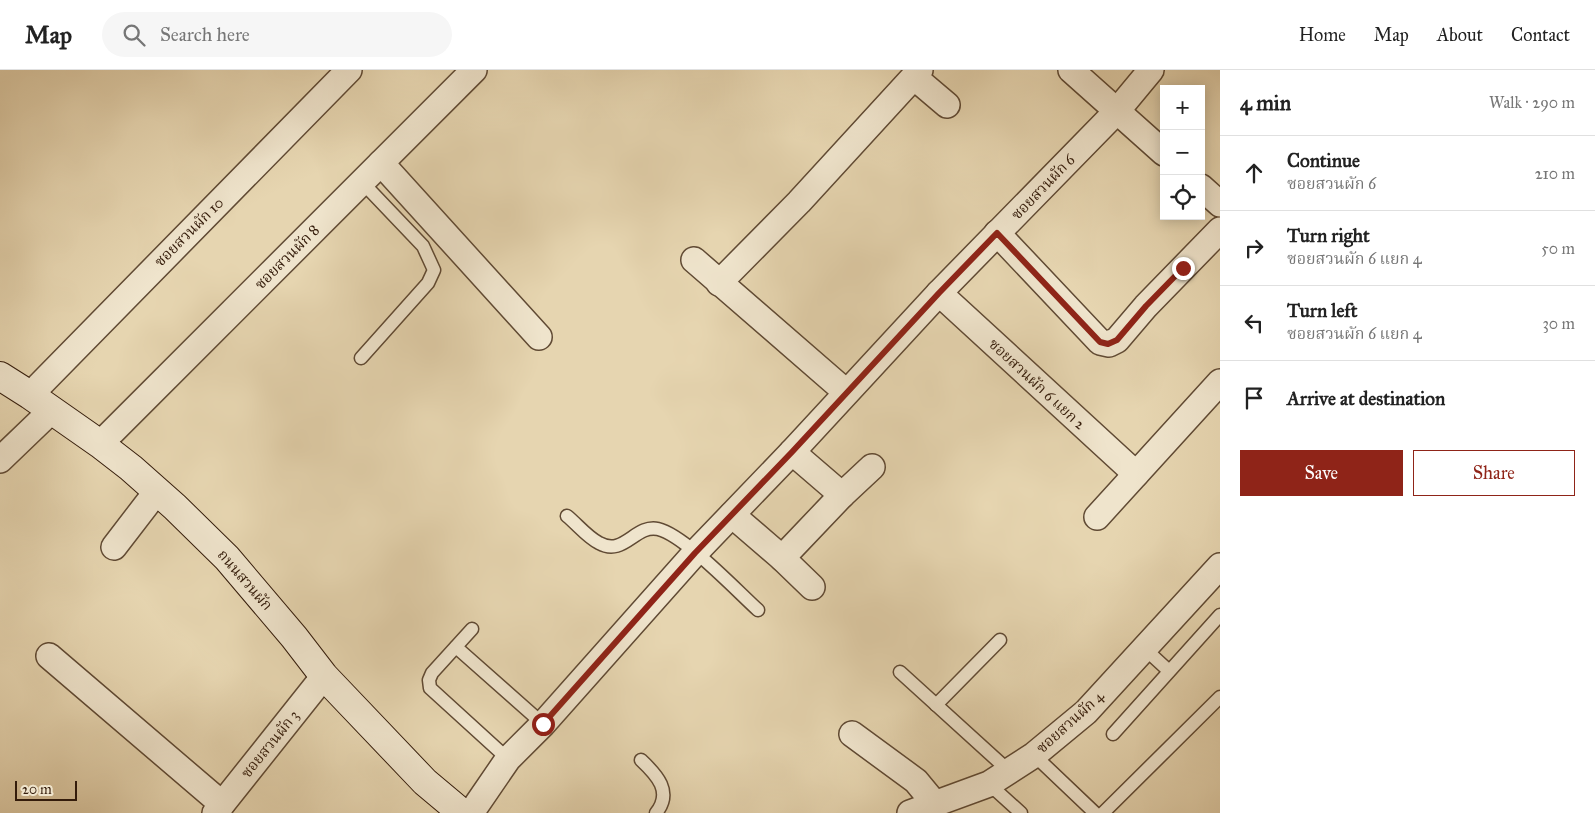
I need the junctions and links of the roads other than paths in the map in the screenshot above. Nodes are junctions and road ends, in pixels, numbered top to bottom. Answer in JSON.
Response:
{"nodes":[{"id":1,"x":349,"y":70,"type":"edge"},
{"id":2,"x":474,"y":70,"type":"edge"},
{"id":3,"x":1071,"y":70,"type":"edge"},
{"id":4,"x":1151,"y":70,"type":"edge"},
{"id":5,"x":917,"y":74,"type":"edge"},
{"id":6,"x":947,"y":105,"type":"dead end"},
{"id":7,"x":1111,"y":116,"type":"junction"},
{"id":8,"x":1158,"y":159,"type":"edge"},
{"id":9,"x":382,"y":163,"type":"junction"},
{"id":10,"x":362,"y":182,"type":"junction"},
{"id":11,"x":1205,"y":191,"type":"edge"},
{"id":12,"x":1220,"y":204,"type":"edge"},
{"id":13,"x":1220,"y":230,"type":"edge"},
{"id":14,"x":997,"y":233,"type":"junction"},
{"id":15,"x":694,"y":260,"type":"dead end"},
{"id":16,"x":719,"y":283,"type":"junction"},
{"id":17,"x":939,"y":293,"type":"junction"},
{"id":18,"x":539,"y":336,"type":"dead end"},
{"id":19,"x":361,"y":358,"type":"dead end"},
{"id":20,"x":0,"y":376,"type":"edge"},
{"id":21,"x":1220,"y":382,"type":"edge"},
{"id":22,"x":846,"y":392,"type":"junction"},
{"id":23,"x":30,"y":395,"type":"junction"},
{"id":24,"x":51,"y":411,"type":"junction"},
{"id":25,"x":100,"y":444,"type":"junction"},
{"id":26,"x":792,"y":452,"type":"junction"},
{"id":27,"x":0,"y":460,"type":"edge"},
{"id":28,"x":872,"y":467,"type":"dead end"},
{"id":29,"x":1136,"y":474,"type":"junction"},
{"id":30,"x":157,"y":491,"type":"junction"},
{"id":31,"x":842,"y":495,"type":"junction"},
{"id":32,"x":732,"y":515,"type":"junction"},
{"id":33,"x":567,"y":516,"type":"dead end"},
{"id":34,"x":1097,"y":517,"type":"dead end"},
{"id":35,"x":114,"y":547,"type":"dead end"},
{"id":36,"x":695,"y":553,"type":"junction"},
{"id":37,"x":782,"y":558,"type":"junction"},
{"id":38,"x":1220,"y":566,"type":"edge"},
{"id":39,"x":812,"y":587,"type":"dead end"},
{"id":40,"x":758,"y":610,"type":"dead end"},
{"id":41,"x":1220,"y":615,"type":"edge"},
{"id":42,"x":472,"y":629,"type":"dead end"},
{"id":43,"x":1000,"y":640,"type":"dead end"},
{"id":44,"x":456,"y":647,"type":"junction"},
{"id":45,"x":1144,"y":648,"type":"junction"},
{"id":46,"x":49,"y":656,"type":"dead end"},
{"id":47,"x":1169,"y":671,"type":"junction"},
{"id":48,"x":900,"y":672,"type":"dead end"},
{"id":49,"x":324,"y":676,"type":"junction"},
{"id":50,"x":1220,"y":697,"type":"edge"},
{"id":51,"x":936,"y":705,"type":"junction"},
{"id":52,"x":543,"y":724,"type":"junction"},
{"id":53,"x":852,"y":734,"type":"dead end"},
{"id":54,"x":1113,"y":734,"type":"dead end"},
{"id":55,"x":1034,"y":755,"type":"junction"},
{"id":56,"x":508,"y":759,"type":"junction"},
{"id":57,"x":641,"y":760,"type":"dead end"},
{"id":58,"x":999,"y":778,"type":"junction"},
{"id":59,"x":952,"y":804,"type":"edge"},
{"id":60,"x":219,"y":808,"type":"edge"},
{"id":61,"x":462,"y":813,"type":"edge"},
{"id":62,"x":470,"y":813,"type":"edge"},
{"id":63,"x":656,"y":813,"type":"edge"},
{"id":64,"x":910,"y":813,"type":"edge"},
{"id":65,"x":1021,"y":813,"type":"edge"},
{"id":66,"x":1095,"y":813,"type":"edge"},
{"id":67,"x":1103,"y":813,"type":"edge"}],
"edges":[{"from":1,"to":23,"type":"street","name":"ซอยสวนผัก 10"},
{"from":2,"to":9,"type":"street","name":"ซอยสวนผัก 8"},
{"from":3,"to":7,"type":"street"},
{"from":4,"to":7,"type":"street","name":"ซอยสวนผัก 6"},
{"from":5,"to":6,"type":"street"},
{"from":5,"to":16,"type":"street"},
{"from":7,"to":8,"type":"street"},
{"from":7,"to":14,"type":"street","name":"ซอยสวนผัก 6"},
{"from":9,"to":10,"type":"street","name":"ซอยสวนผัก 8"},
{"from":9,"to":18,"type":"street"},
{"from":10,"to":19,"type":"lane"},
{"from":10,"to":25,"type":"street","name":"ซอยสวนผัก 8"},
{"from":11,"to":12,"type":"street"},
{"from":13,"to":14,"type":"street"},
{"from":14,"to":17,"type":"street","name":"ซอยสวนผัก 6"},
{"from":15,"to":16,"type":"street"},
{"from":16,"to":22,"type":"street"},
{"from":17,"to":22,"type":"street","name":"ซอยสวนผัก 6"},
{"from":17,"to":29,"type":"street","name":"ซอยสวนผัก 6 แยก 2"},
{"from":20,"to":23,"type":"street","name":"ถนนสวนผัก"},
{"from":21,"to":29,"type":"street"},
{"from":22,"to":26,"type":"street","name":"ซอยสวนผัก 6"},
{"from":23,"to":24,"type":"street","name":"ถนนสวนผัก"},
{"from":24,"to":25,"type":"street","name":"ถนนสวนผัก"},
{"from":24,"to":27,"type":"street"},
{"from":25,"to":30,"type":"street","name":"ถนนสวนผัก"},
{"from":26,"to":31,"type":"street"},
{"from":26,"to":32,"type":"street","name":"ซอยสวนผัก 6"},
{"from":28,"to":31,"type":"street"},
{"from":29,"to":34,"type":"street"},
{"from":30,"to":35,"type":"street"},
{"from":30,"to":49,"type":"street","name":"ถนนสวนผัก"},
{"from":31,"to":37,"type":"street"},
{"from":32,"to":36,"type":"street","name":"ซอยสวนผัก 6"},
{"from":32,"to":37,"type":"street"},
{"from":33,"to":36,"type":"lane"},
{"from":36,"to":40,"type":"lane"},
{"from":36,"to":52,"type":"street","name":"ซอยสวนผัก 6"},
{"from":37,"to":39,"type":"street"},
{"from":38,"to":45,"type":"street","name":"ซอยสวนผัก 4"},
{"from":41,"to":47,"type":"lane"},
{"from":42,"to":44,"type":"lane"},
{"from":43,"to":51,"type":"lane"},
{"from":44,"to":52,"type":"lane"},
{"from":44,"to":56,"type":"lane"},
{"from":45,"to":47,"type":"lane"},
{"from":45,"to":55,"type":"street","name":"ซอยสวนผัก 4"},
{"from":46,"to":60,"type":"street"},
{"from":47,"to":54,"type":"lane"},
{"from":48,"to":51,"type":"lane"},
{"from":49,"to":60,"type":"street","name":"ซอยสวนผัก 3"},
{"from":49,"to":61,"type":"street","name":"ถนนสวนผัก"},
{"from":50,"to":67,"type":"lane"},
{"from":51,"to":58,"type":"lane"},
{"from":52,"to":56,"type":"street","name":"ซอยสวนผัก 6"},
{"from":53,"to":59,"type":"street"},
{"from":55,"to":58,"type":"street","name":"ซอยสวนผัก 4"},
{"from":55,"to":66,"type":"lane"},
{"from":56,"to":62,"type":"street","name":"ซอยสวนผัก 6"},
{"from":57,"to":63,"type":"lane"},
{"from":58,"to":59,"type":"street","name":"ซอยสวนผัก 4"},
{"from":58,"to":65,"type":"lane"},
{"from":59,"to":64,"type":"street","name":"ซอยสวนผัก 4"}]}
